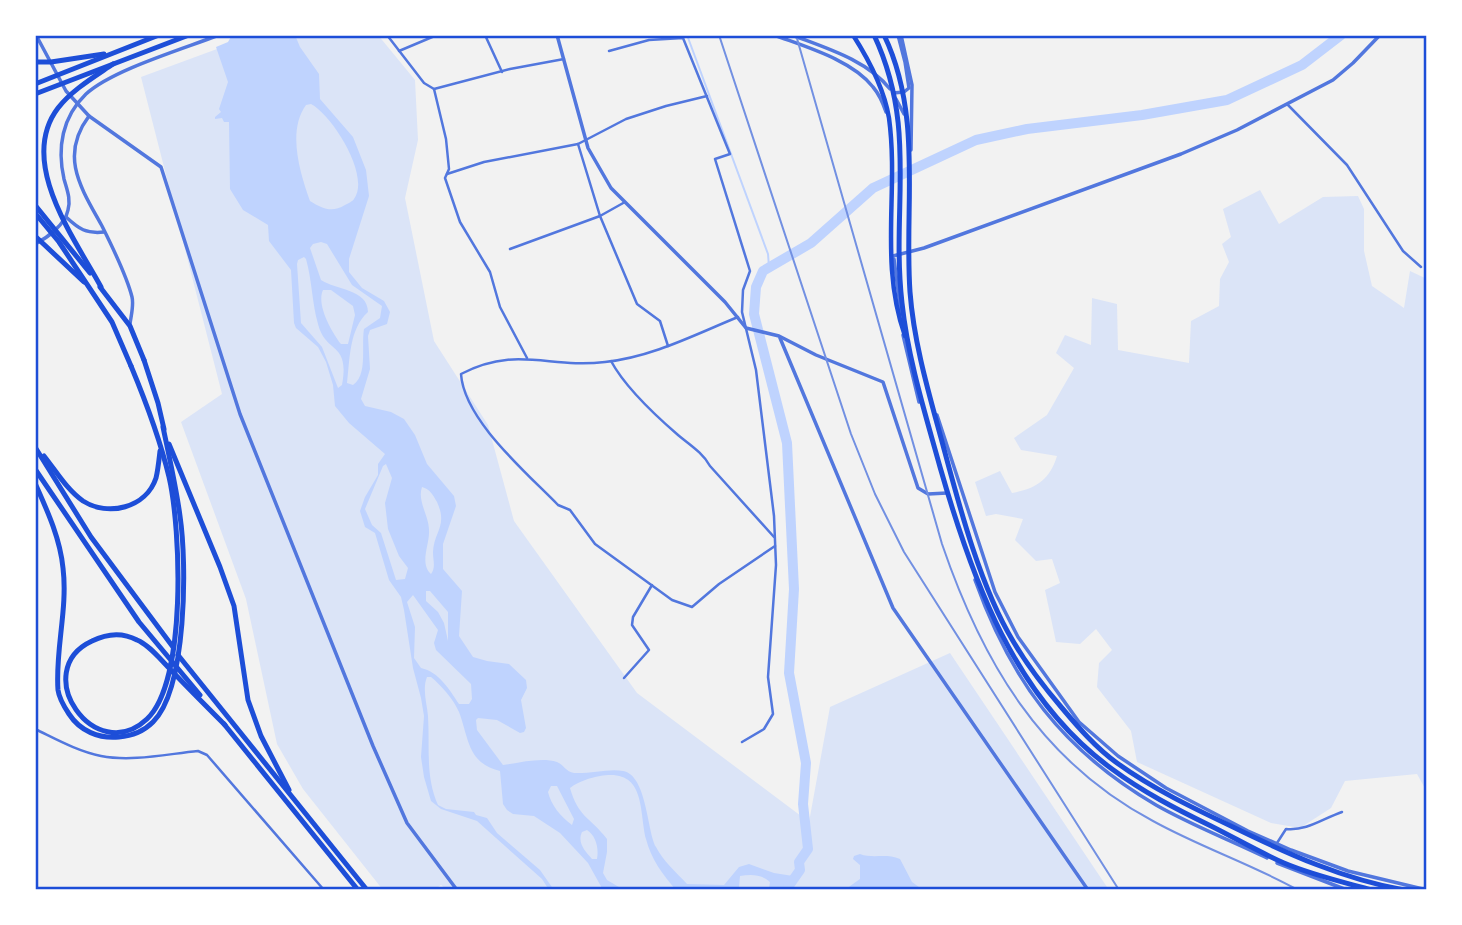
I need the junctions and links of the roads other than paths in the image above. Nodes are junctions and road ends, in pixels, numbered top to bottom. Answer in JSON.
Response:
{"nodes":[{"id":1,"x":36,"y":35,"type":"edge"},
{"id":2,"x":159,"y":35,"type":"edge"},
{"id":3,"x":188,"y":35,"type":"edge"},
{"id":4,"x":219,"y":35,"type":"edge"},
{"id":5,"x":387,"y":35,"type":"edge"},
{"id":6,"x":437,"y":35,"type":"edge"},
{"id":7,"x":485,"y":35,"type":"edge"},
{"id":8,"x":557,"y":35,"type":"edge"},
{"id":9,"x":647,"y":35,"type":"edge"},
{"id":10,"x":774,"y":35,"type":"edge"},
{"id":11,"x":792,"y":35,"type":"edge"},
{"id":12,"x":853,"y":35,"type":"edge"},
{"id":13,"x":874,"y":35,"type":"edge"},
{"id":14,"x":884,"y":35,"type":"edge"},
{"id":15,"x":899,"y":35,"type":"edge"},
{"id":16,"x":1380,"y":35,"type":"edge"},
{"id":17,"x":649,"y":40,"type":"junction"},
{"id":18,"x":399,"y":51,"type":"junction"},
{"id":19,"x":609,"y":51,"type":"dead end"},
{"id":20,"x":114,"y":53,"type":"junction"},
{"id":21,"x":564,"y":59,"type":"junction"},
{"id":22,"x":35,"y":62,"type":"edge"},
{"id":23,"x":113,"y":64,"type":"junction"},
{"id":24,"x":502,"y":72,"type":"junction"},
{"id":25,"x":35,"y":84,"type":"edge"},
{"id":26,"x":433,"y":89,"type":"junction"},
{"id":27,"x":893,"y":93,"type":"junction"},
{"id":28,"x":35,"y":94,"type":"edge"},
{"id":29,"x":707,"y":96,"type":"junction"},
{"id":30,"x":1288,"y":105,"type":"junction"},
{"id":31,"x":89,"y":116,"type":"junction"},
{"id":32,"x":585,"y":138,"type":"junction"},
{"id":33,"x":578,"y":144,"type":"junction"},
{"id":34,"x":911,"y":150,"type":"junction"},
{"id":35,"x":447,"y":174,"type":"junction"},
{"id":36,"x":625,"y":202,"type":"junction"},
{"id":37,"x":35,"y":205,"type":"edge"},
{"id":38,"x":35,"y":213,"type":"edge"},
{"id":39,"x":600,"y":216,"type":"junction"},
{"id":40,"x":66,"y":217,"type":"junction"},
{"id":41,"x":51,"y":227,"type":"junction"},
{"id":42,"x":104,"y":232,"type":"junction"},
{"id":43,"x":36,"y":239,"type":"edge"},
{"id":44,"x":62,"y":240,"type":"junction"},
{"id":45,"x":510,"y":249,"type":"dead end"},
{"id":46,"x":909,"y":253,"type":"junction"},
{"id":47,"x":893,"y":256,"type":"junction"},
{"id":48,"x":1421,"y":267,"type":"dead end"},
{"id":49,"x":101,"y":287,"type":"junction"},
{"id":50,"x":92,"y":290,"type":"junction"},
{"id":51,"x":738,"y":317,"type":"junction"},
{"id":52,"x":130,"y":326,"type":"junction"},
{"id":53,"x":746,"y":328,"type":"junction"},
{"id":54,"x":779,"y":336,"type":"junction"},
{"id":55,"x":907,"y":341,"type":"junction"},
{"id":56,"x":668,"y":346,"type":"junction"},
{"id":57,"x":527,"y":358,"type":"junction"},
{"id":58,"x":611,"y":361,"type":"junction"},
{"id":59,"x":163,"y":427,"type":"junction"},
{"id":60,"x":35,"y":446,"type":"edge"},
{"id":61,"x":160,"y":448,"type":"junction"},
{"id":62,"x":35,"y":469,"type":"edge"},
{"id":63,"x":35,"y":483,"type":"edge"},
{"id":64,"x":947,"y":493,"type":"junction"},
{"id":65,"x":775,"y":538,"type":"junction"},
{"id":66,"x":775,"y":546,"type":"junction"},
{"id":67,"x":652,"y":585,"type":"junction"},
{"id":68,"x":178,"y":630,"type":"junction"},
{"id":69,"x":624,"y":678,"type":"dead end"},
{"id":70,"x":164,"y":701,"type":"junction"},
{"id":71,"x":225,"y":725,"type":"junction"},
{"id":72,"x":35,"y":729,"type":"edge"},
{"id":73,"x":742,"y":742,"type":"dead end"},
{"id":74,"x":295,"y":802,"type":"junction"},
{"id":75,"x":1342,"y":812,"type":"dead end"},
{"id":76,"x":1276,"y":843,"type":"junction"},
{"id":77,"x":324,"y":890,"type":"edge"},
{"id":78,"x":358,"y":890,"type":"edge"},
{"id":79,"x":367,"y":890,"type":"edge"},
{"id":80,"x":457,"y":890,"type":"edge"},
{"id":81,"x":1088,"y":890,"type":"edge"},
{"id":82,"x":1347,"y":890,"type":"edge"},
{"id":83,"x":1372,"y":890,"type":"edge"},
{"id":84,"x":1404,"y":890,"type":"edge"},
{"id":85,"x":1427,"y":890,"type":"edge"}],
"edges":[{"from":1,"to":31,"type":"street"},
{"from":2,"to":20,"type":"highway"},
{"from":3,"to":23,"type":"highway"},
{"from":4,"to":40,"type":"street"},
{"from":5,"to":18,"type":"street"},
{"from":6,"to":18,"type":"street"},
{"from":7,"to":24,"type":"street"},
{"from":8,"to":21,"type":"street"},
{"from":9,"to":17,"type":"street"},
{"from":10,"to":47,"type":"street"},
{"from":11,"to":27,"type":"street"},
{"from":12,"to":55,"type":"main road"},
{"from":13,"to":55,"type":"highway"},
{"from":14,"to":84,"type":"highway"},
{"from":15,"to":27,"type":"street"},
{"from":15,"to":34,"type":"street"},
{"from":16,"to":30,"type":"street"},
{"from":17,"to":19,"type":"street"},
{"from":17,"to":29,"type":"street"},
{"from":18,"to":26,"type":"street"},
{"from":20,"to":22,"type":"highway"},
{"from":20,"to":25,"type":"highway"},
{"from":21,"to":24,"type":"street"},
{"from":21,"to":32,"type":"street"},
{"from":23,"to":28,"type":"highway"},
{"from":23,"to":49,"type":"highway"},
{"from":24,"to":26,"type":"street"},
{"from":26,"to":35,"type":"street"},
{"from":27,"to":34,"type":"street"},
{"from":29,"to":32,"type":"street"},
{"from":29,"to":53,"type":"street"},
{"from":30,"to":46,"type":"street"},
{"from":30,"to":48,"type":"street"},
{"from":31,"to":42,"type":"street"},
{"from":31,"to":80,"type":"street"},
{"from":32,"to":33,"type":"street"},
{"from":32,"to":36,"type":"street"},
{"from":33,"to":35,"type":"street"},
{"from":33,"to":39,"type":"street"},
{"from":34,"to":46,"type":"street"},
{"from":35,"to":57,"type":"street"},
{"from":36,"to":39,"type":"street"},
{"from":36,"to":51,"type":"street"},
{"from":37,"to":41,"type":"highway"},
{"from":38,"to":41,"type":"highway"},
{"from":39,"to":45,"type":"street"},
{"from":39,"to":56,"type":"street"},
{"from":40,"to":42,"type":"street"},
{"from":40,"to":43,"type":"street"},
{"from":41,"to":44,"type":"highway"},
{"from":42,"to":52,"type":"street"},
{"from":43,"to":50,"type":"highway"},
{"from":44,"to":49,"type":"highway"},
{"from":44,"to":50,"type":"highway"},
{"from":46,"to":47,"type":"street"},
{"from":46,"to":76,"type":"street"},
{"from":47,"to":64,"type":"street"},
{"from":49,"to":52,"type":"highway"},
{"from":50,"to":61,"type":"highway"},
{"from":51,"to":53,"type":"street"},
{"from":51,"to":56,"type":"street"},
{"from":52,"to":59,"type":"highway"},
{"from":53,"to":54,"type":"street"},
{"from":53,"to":65,"type":"street"},
{"from":54,"to":64,"type":"street"},
{"from":54,"to":81,"type":"street"},
{"from":55,"to":83,"type":"highway"},
{"from":56,"to":58,"type":"street"},
{"from":57,"to":58,"type":"street"},
{"from":57,"to":67,"type":"street"},
{"from":58,"to":65,"type":"street"},
{"from":59,"to":68,"type":"highway"},
{"from":59,"to":74,"type":"highway"},
{"from":60,"to":61,"type":"highway"},
{"from":60,"to":74,"type":"highway"},
{"from":61,"to":68,"type":"highway"},
{"from":62,"to":71,"type":"highway"},
{"from":63,"to":70,"type":"highway"},
{"from":64,"to":82,"type":"street"},
{"from":65,"to":66,"type":"street"},
{"from":66,"to":67,"type":"street"},
{"from":66,"to":73,"type":"street"},
{"from":67,"to":69,"type":"street"},
{"from":68,"to":70,"type":"highway"},
{"from":70,"to":71,"type":"highway"},
{"from":71,"to":78,"type":"highway"},
{"from":72,"to":77,"type":"street"},
{"from":74,"to":79,"type":"highway"},
{"from":75,"to":76,"type":"street"},
{"from":76,"to":85,"type":"street"}]}
